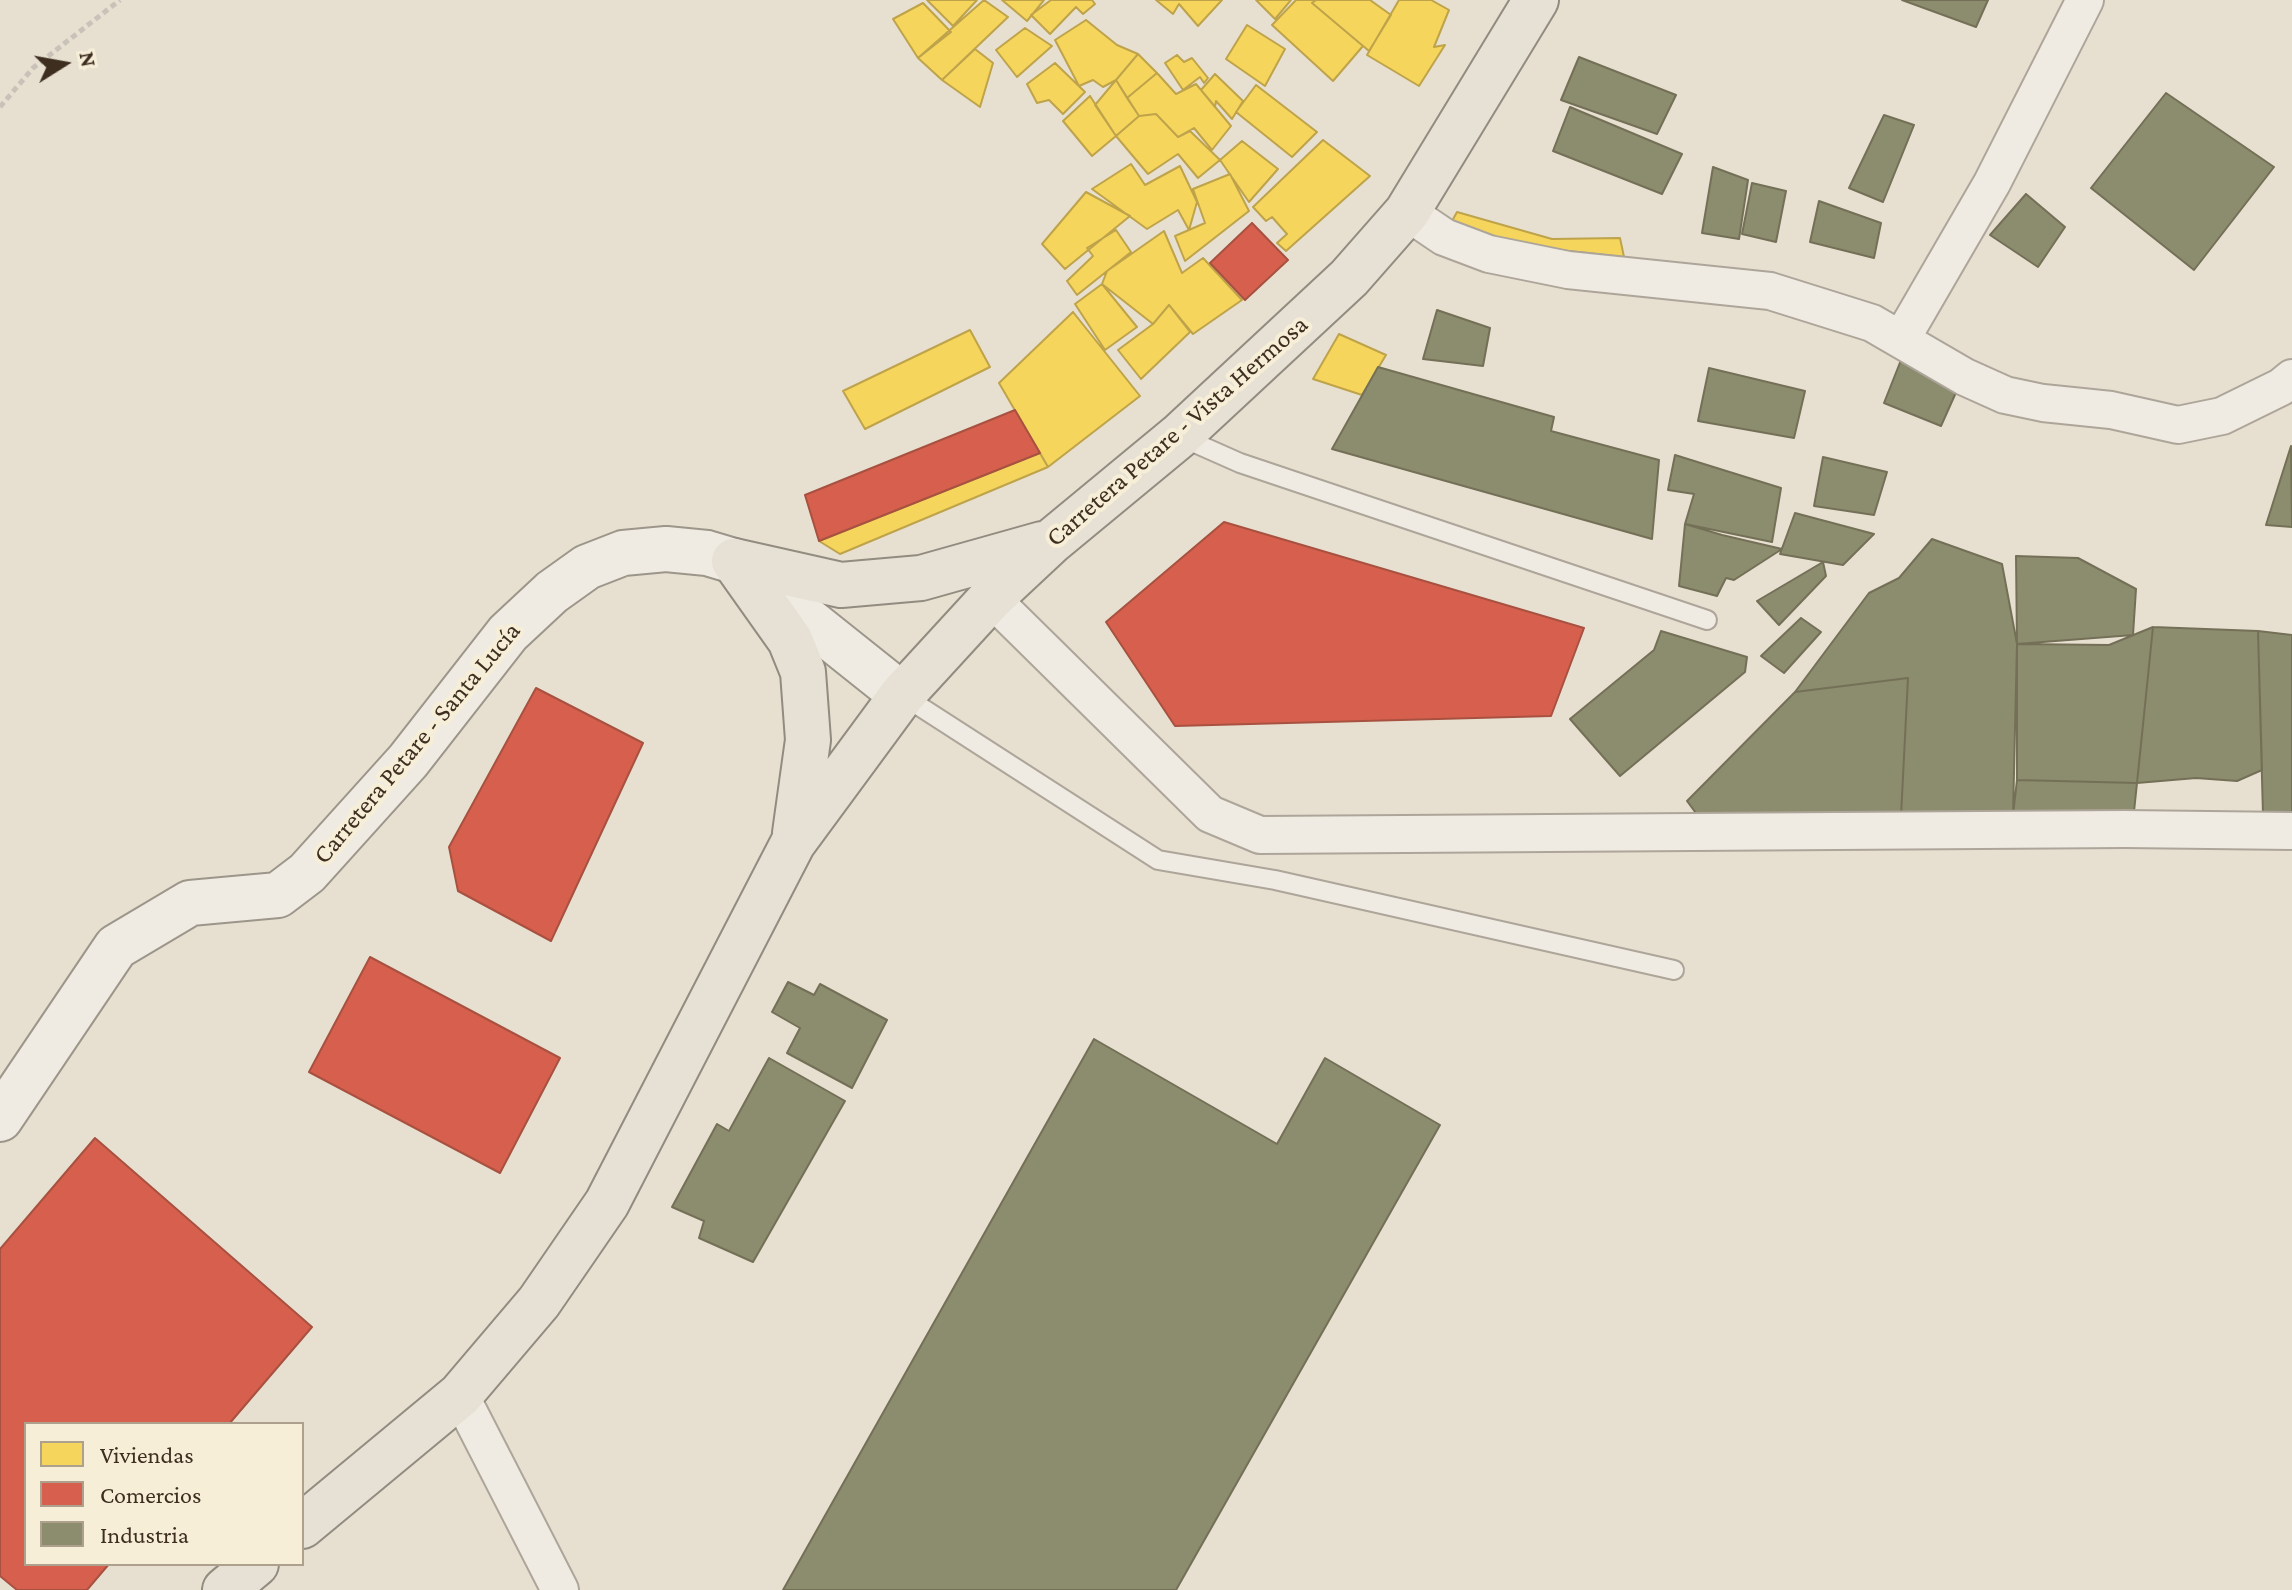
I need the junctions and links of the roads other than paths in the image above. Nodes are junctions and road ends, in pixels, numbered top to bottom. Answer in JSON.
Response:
{"nodes":[{"id":1,"x":1536,"y":0,"type":"edge"},
{"id":2,"x":2085,"y":0,"type":"edge"},
{"id":3,"x":1407,"y":212,"type":"junction"},
{"id":4,"x":1902,"y":338,"type":"junction"},
{"id":5,"x":2292,"y":378,"type":"edge"},
{"id":6,"x":1179,"y":436,"type":"junction"},
{"id":7,"x":1052,"y":541,"type":"junction"},
{"id":8,"x":734,"y":561,"type":"junction"},
{"id":9,"x":991,"y":598,"type":"junction"},
{"id":10,"x":1707,"y":620,"type":"dead end"},
{"id":11,"x":902,"y":695,"type":"junction"},
{"id":12,"x":2292,"y":831,"type":"edge"},
{"id":13,"x":793,"y":843,"type":"junction"},
{"id":14,"x":1674,"y":970,"type":"dead end"},
{"id":15,"x":0,"y":1119,"type":"edge"},
{"id":16,"x":460,"y":1395,"type":"junction"},
{"id":17,"x":304,"y":1524,"type":"edge"},
{"id":18,"x":254,"y":1566,"type":"edge"},
{"id":19,"x":225,"y":1590,"type":"edge"},
{"id":20,"x":560,"y":1590,"type":"edge"}],
"edges":[{"from":1,"to":3,"type":"main road","name":"Carretera Petare - Vista Hermosa"},
{"from":2,"to":4,"type":"street"},
{"from":3,"to":4,"type":"street"},
{"from":3,"to":6,"type":"main road","name":"Carretera Petare - Vista Hermosa"},
{"from":4,"to":5,"type":"street"},
{"from":6,"to":7,"type":"main road","name":"Carretera Petare - Vista Hermosa"},
{"from":6,"to":10,"type":"lane"},
{"from":7,"to":8,"type":"main road"},
{"from":7,"to":9,"type":"main road","name":"Carretera Petare - Vista Hermosa"},
{"from":8,"to":11,"type":"street"},
{"from":8,"to":13,"type":"main road"},
{"from":8,"to":15,"type":"street","name":"Carretera Petare - Santa Lucía"},
{"from":9,"to":11,"type":"main road","name":"Carretera Petare - Vista Hermosa"},
{"from":9,"to":12,"type":"street"},
{"from":11,"to":13,"type":"main road","name":"Carretera Petare - Vista Hermosa"},
{"from":11,"to":14,"type":"lane"},
{"from":13,"to":16,"type":"main road"},
{"from":16,"to":17,"type":"main road"},
{"from":16,"to":20,"type":"street"},
{"from":18,"to":19,"type":"main road"}]}
